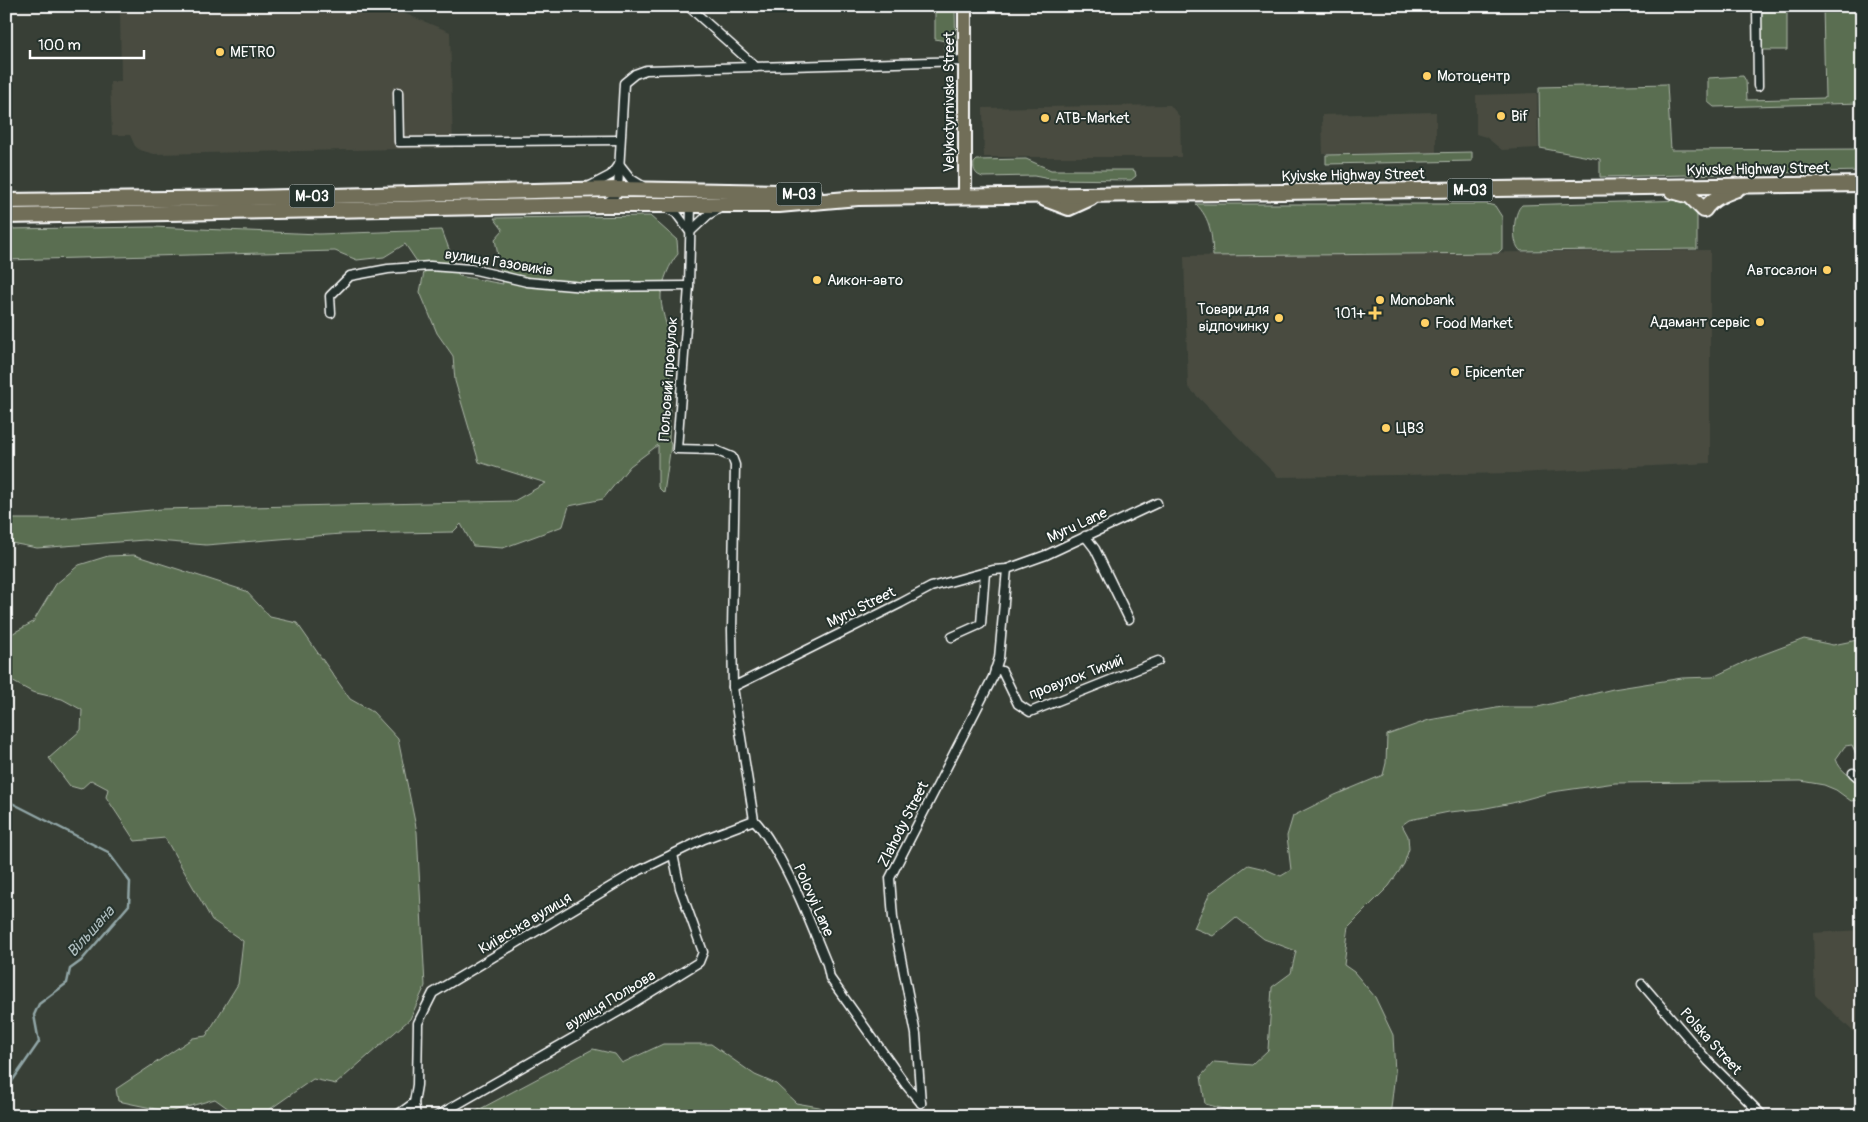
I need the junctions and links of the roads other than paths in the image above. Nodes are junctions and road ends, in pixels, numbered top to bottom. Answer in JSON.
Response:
{"nodes":[{"id":1,"x":688,"y":6,"type":"edge"},
{"id":2,"x":965,"y":6,"type":"edge"},
{"id":3,"x":1757,"y":6,"type":"edge"},
{"id":4,"x":965,"y":61,"type":"junction"},
{"id":5,"x":756,"y":67,"type":"junction"},
{"id":6,"x":1758,"y":86,"type":"dead end"},
{"id":7,"x":398,"y":92,"type":"dead end"},
{"id":8,"x":620,"y":140,"type":"junction"},
{"id":9,"x":619,"y":163,"type":"junction"},
{"id":10,"x":1862,"y":184,"type":"edge"},
{"id":11,"x":1744,"y":186,"type":"junction"},
{"id":12,"x":1642,"y":187,"type":"junction"},
{"id":13,"x":618,"y":189,"type":"junction"},
{"id":14,"x":579,"y":190,"type":"junction"},
{"id":15,"x":649,"y":190,"type":"junction"},
{"id":16,"x":669,"y":190,"type":"junction"},
{"id":17,"x":724,"y":191,"type":"junction"},
{"id":18,"x":965,"y":197,"type":"junction"},
{"id":19,"x":858,"y":198,"type":"junction"},
{"id":20,"x":6,"y":202,"type":"edge"},
{"id":21,"x":603,"y":205,"type":"junction"},
{"id":22,"x":634,"y":205,"type":"junction"},
{"id":23,"x":661,"y":205,"type":"junction"},
{"id":24,"x":691,"y":205,"type":"junction"},
{"id":25,"x":729,"y":205,"type":"junction"},
{"id":26,"x":6,"y":216,"type":"edge"},
{"id":27,"x":690,"y":232,"type":"junction"},
{"id":28,"x":689,"y":286,"type":"junction"},
{"id":29,"x":331,"y":313,"type":"dead end"},
{"id":30,"x":1157,"y":502,"type":"dead end"},
{"id":31,"x":1085,"y":536,"type":"junction"},
{"id":32,"x":1006,"y":569,"type":"junction"},
{"id":33,"x":985,"y":572,"type":"junction"},
{"id":34,"x":1130,"y":619,"type":"dead end"},
{"id":35,"x":952,"y":637,"type":"dead end"},
{"id":36,"x":1158,"y":661,"type":"dead end"},
{"id":37,"x":995,"y":670,"type":"junction"},
{"id":38,"x":733,"y":686,"type":"junction"},
{"id":39,"x":1853,"y":773,"type":"dead end"},
{"id":40,"x":1862,"y":781,"type":"edge"},
{"id":41,"x":754,"y":820,"type":"junction"},
{"id":42,"x":673,"y":854,"type":"junction"},
{"id":43,"x":1642,"y":984,"type":"dead end"},
{"id":44,"x":921,"y":1102,"type":"joint"},
{"id":45,"x":414,"y":1103,"type":"junction"},
{"id":46,"x":396,"y":1116,"type":"edge"},
{"id":47,"x":416,"y":1116,"type":"edge"},
{"id":48,"x":437,"y":1116,"type":"edge"},
{"id":49,"x":1763,"y":1116,"type":"edge"}],
"edges":[{"from":1,"to":5,"type":"street"},
{"from":2,"to":4,"type":"main road","name":"Velykotyrnivska Street"},
{"from":3,"to":6,"type":"street"},
{"from":4,"to":5,"type":"street"},
{"from":4,"to":18,"type":"main road","name":"Velykotyrnivska Street"},
{"from":5,"to":8,"type":"street"},
{"from":7,"to":8,"type":"street"},
{"from":8,"to":9,"type":"street"},
{"from":9,"to":13,"type":"street"},
{"from":9,"to":14,"type":"street"},
{"from":9,"to":15,"type":"street"},
{"from":10,"to":11,"type":"highway","name":"Kyivske Highway Street","number":"М-03"},
{"from":11,"to":12,"type":"highway","name":"Kyivske Highway Street","number":"М-03"},
{"from":11,"to":12,"type":"highway"},
{"from":12,"to":18,"type":"highway","name":"Kyivske Highway Street","number":"М-03"},
{"from":13,"to":14,"type":"highway","number":"М-03"},
{"from":13,"to":15,"type":"highway","number":"М-03"},
{"from":13,"to":21,"type":"street"},
{"from":13,"to":22,"type":"street"},
{"from":14,"to":20,"type":"highway","number":"М-03"},
{"from":15,"to":16,"type":"highway","number":"М-03"},
{"from":16,"to":17,"type":"highway","number":"М-03"},
{"from":16,"to":24,"type":"street"},
{"from":17,"to":19,"type":"highway","number":"М-03"},
{"from":17,"to":24,"type":"street"},
{"from":18,"to":19,"type":"highway","number":"М-03"},
{"from":19,"to":25,"type":"highway","number":"М-03"},
{"from":21,"to":22,"type":"highway","number":"М-03"},
{"from":21,"to":26,"type":"highway","number":"М-03"},
{"from":22,"to":23,"type":"highway","number":"М-03"},
{"from":23,"to":24,"type":"highway","number":"М-03"},
{"from":23,"to":27,"type":"street"},
{"from":24,"to":25,"type":"highway","number":"М-03"},
{"from":24,"to":27,"type":"street","name":"Польовий провулок"},
{"from":25,"to":27,"type":"street"},
{"from":27,"to":28,"type":"street","name":"Польовий провулок"},
{"from":28,"to":29,"type":"street","name":"вулиця Газовиків"},
{"from":28,"to":38,"type":"street","name":"Польовий провулок"},
{"from":30,"to":31,"type":"street","name":"Myru Lane"},
{"from":31,"to":32,"type":"street","name":"Myru Lane"},
{"from":31,"to":34,"type":"street"},
{"from":32,"to":33,"type":"street","name":"Myru Street"},
{"from":32,"to":37,"type":"street","name":"Zlahody Street"},
{"from":33,"to":35,"type":"street"},
{"from":33,"to":38,"type":"street","name":"Myru Street"},
{"from":36,"to":37,"type":"street","name":"провулок Тихий"},
{"from":37,"to":44,"type":"street","name":"Zlahody Street"},
{"from":38,"to":41,"type":"street"},
{"from":39,"to":40,"type":"street"},
{"from":41,"to":42,"type":"street","name":"Київська вулиця"},
{"from":41,"to":44,"type":"street","name":"Polovyi Lane"},
{"from":42,"to":45,"type":"street","name":"Київська вулиця"},
{"from":42,"to":48,"type":"street","name":"вулиця Польова"},
{"from":43,"to":49,"type":"street","name":"Polska Street"},
{"from":45,"to":46,"type":"street"},
{"from":45,"to":47,"type":"street"}]}
